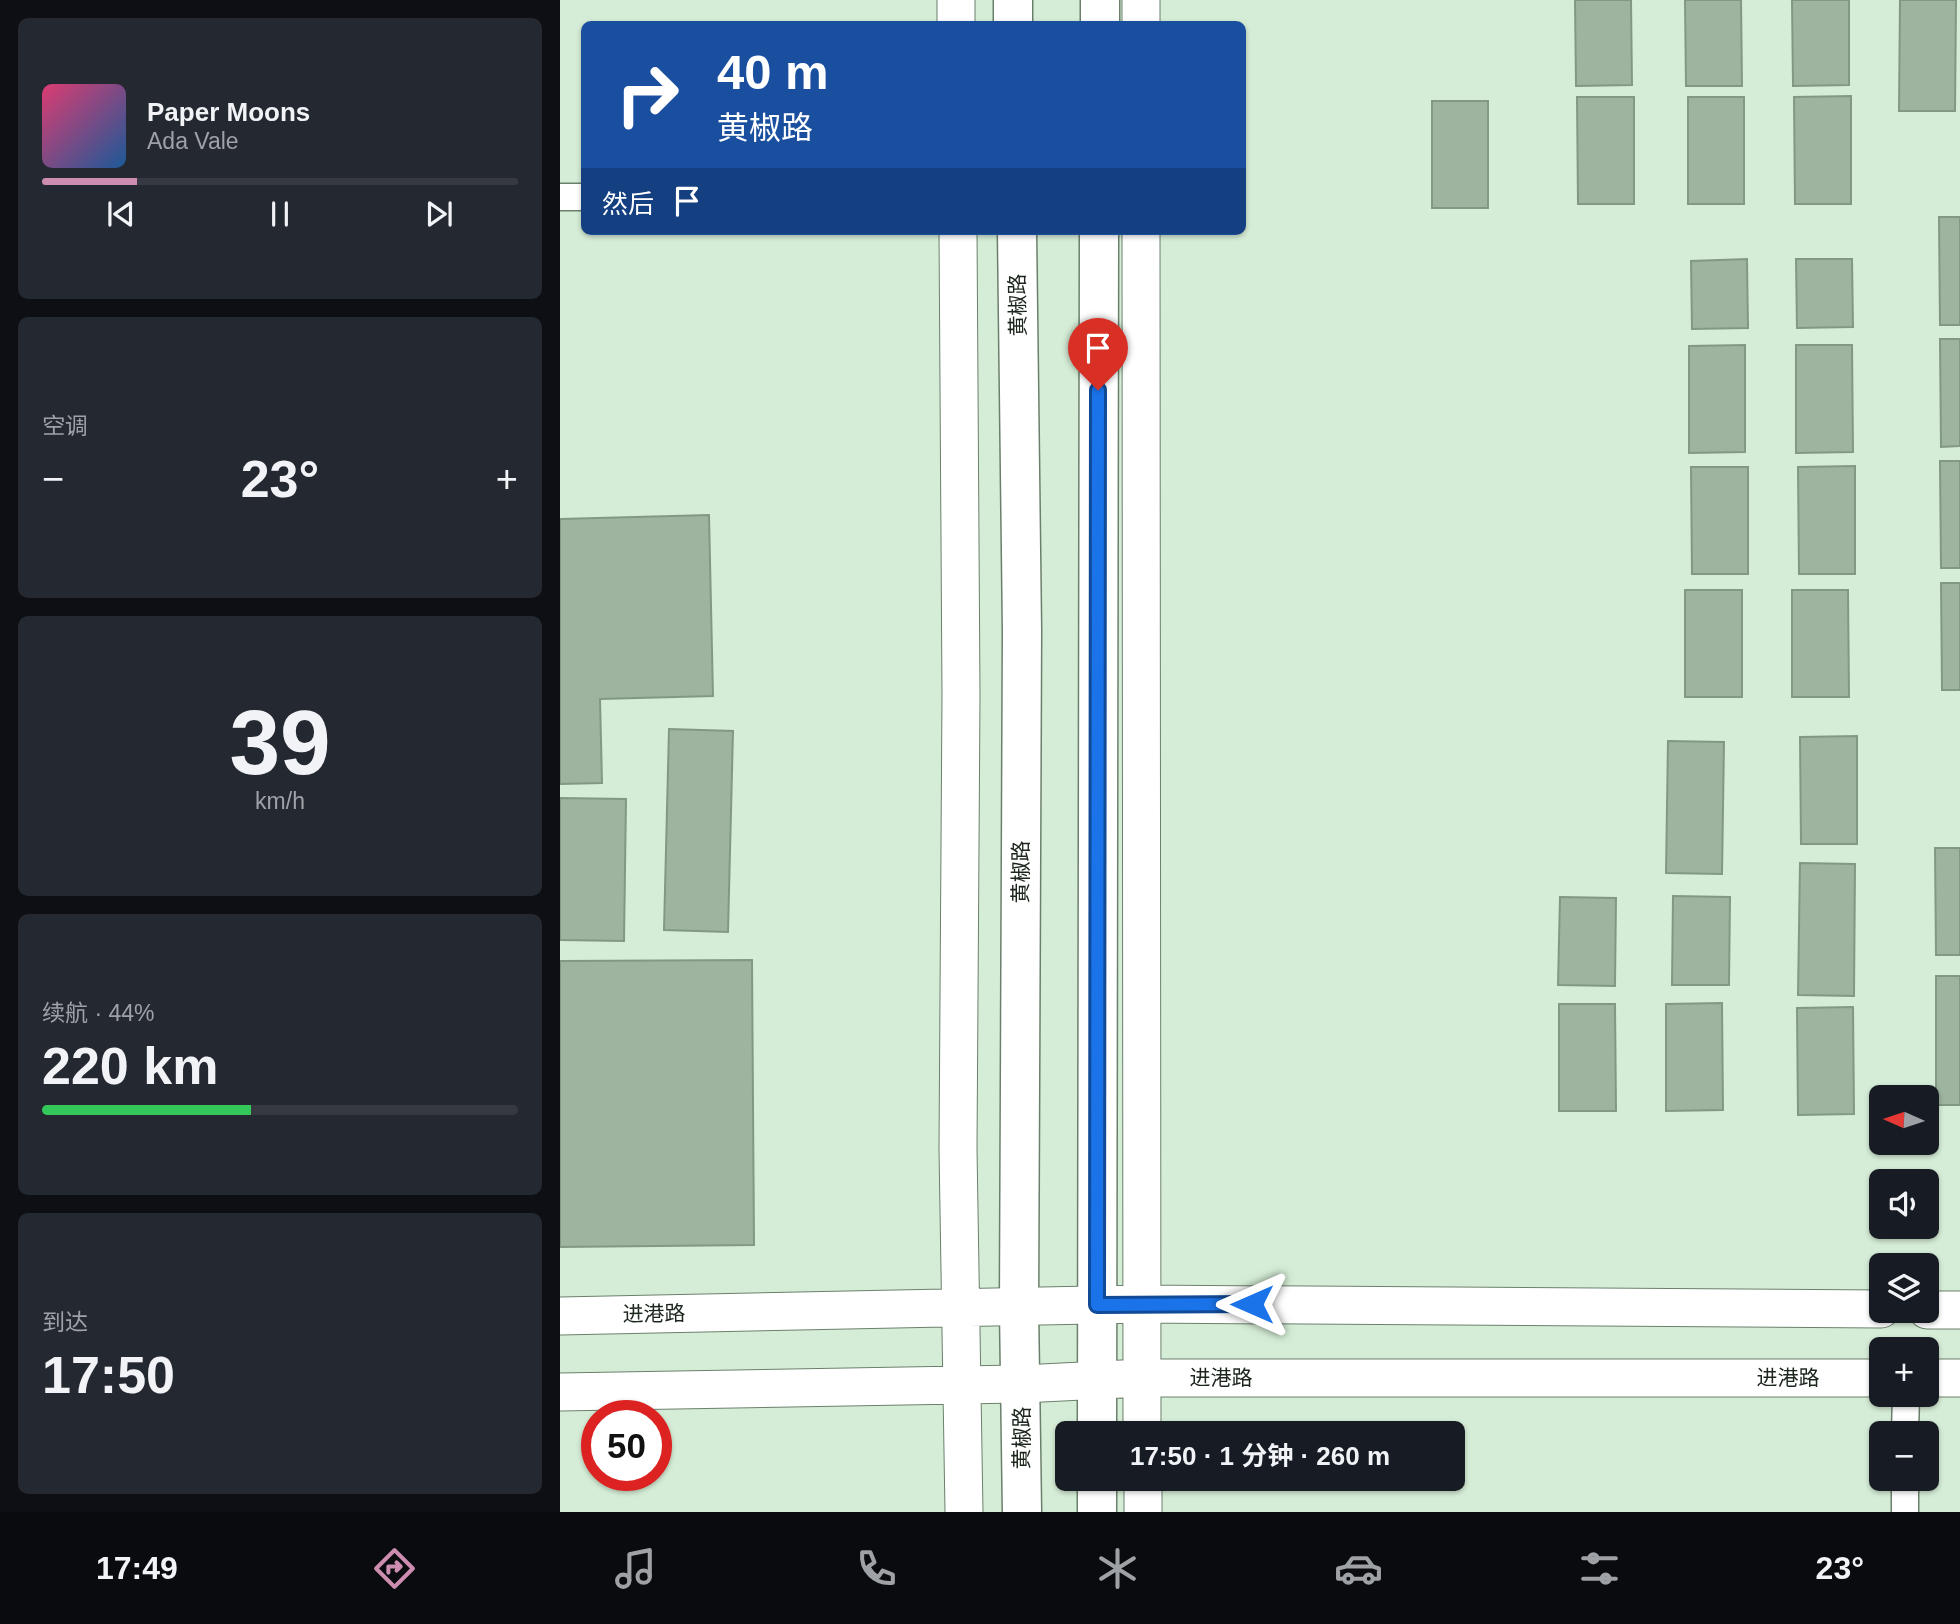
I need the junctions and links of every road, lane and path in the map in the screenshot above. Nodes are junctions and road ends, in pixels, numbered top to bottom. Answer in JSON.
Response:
{"nodes":[{"id":1,"x":956,"y":0,"type":"edge"},
{"id":2,"x":1013,"y":0,"type":"edge"},
{"id":3,"x":1100,"y":0,"type":"edge"},
{"id":4,"x":1141,"y":0,"type":"edge"},
{"id":5,"x":956,"y":21,"type":"edge"},
{"id":6,"x":1013,"y":21,"type":"edge"},
{"id":7,"x":1100,"y":21,"type":"edge"},
{"id":8,"x":1141,"y":21,"type":"edge"},
{"id":9,"x":560,"y":197,"type":"edge"},
{"id":10,"x":581,"y":197,"type":"edge"},
{"id":11,"x":958,"y":235,"type":"edge"},
{"id":12,"x":1017,"y":235,"type":"edge"},
{"id":13,"x":1099,"y":235,"type":"edge"},
{"id":14,"x":1141,"y":235,"type":"edge"},
{"id":15,"x":1142,"y":1304,"type":"junction"},
{"id":16,"x":1097,"y":1305,"type":"junction"},
{"id":17,"x":960,"y":1308,"type":"junction"},
{"id":18,"x":1019,"y":1308,"type":"junction"},
{"id":19,"x":1869,"y":1309,"type":"edge"},
{"id":20,"x":1939,"y":1310,"type":"edge"},
{"id":21,"x":1960,"y":1310,"type":"edge"},
{"id":22,"x":560,"y":1316,"type":"edge"},
{"id":23,"x":1142,"y":1378,"type":"junction"},
{"id":24,"x":1869,"y":1378,"type":"edge"},
{"id":25,"x":1939,"y":1378,"type":"edge"},
{"id":26,"x":1960,"y":1378,"type":"edge"},
{"id":27,"x":1097,"y":1381,"type":"junction"},
{"id":28,"x":962,"y":1384,"type":"junction"},
{"id":29,"x":1022,"y":1384,"type":"junction"},
{"id":30,"x":560,"y":1392,"type":"edge"},
{"id":31,"x":1097,"y":1421,"type":"edge"},
{"id":32,"x":1143,"y":1421,"type":"edge"},
{"id":33,"x":1097,"y":1491,"type":"edge"},
{"id":34,"x":1143,"y":1491,"type":"edge"},
{"id":35,"x":1905,"y":1491,"type":"edge"},
{"id":36,"x":964,"y":1512,"type":"edge"},
{"id":37,"x":1022,"y":1512,"type":"edge"},
{"id":38,"x":1097,"y":1512,"type":"edge"},
{"id":39,"x":1143,"y":1512,"type":"edge"},
{"id":40,"x":1905,"y":1512,"type":"edge"}],
"edges":[{"from":1,"to":5,"type":"main road"},
{"from":2,"to":6,"type":"main road"},
{"from":3,"to":7,"type":"main road"},
{"from":4,"to":8,"type":"main road"},
{"from":9,"to":10,"type":"street"},
{"from":11,"to":17,"type":"main road"},
{"from":12,"to":18,"type":"main road","name":"黄椒路"},
{"from":13,"to":16,"type":"main road"},
{"from":14,"to":15,"type":"main road"},
{"from":15,"to":16,"type":"main road","name":"进港路"},
{"from":15,"to":19,"type":"main road","name":"进港路"},
{"from":15,"to":23,"type":"main road"},
{"from":16,"to":18,"type":"main road","name":"进港路"},
{"from":16,"to":27,"type":"main road"},
{"from":17,"to":18,"type":"main road","name":"进港路"},
{"from":17,"to":22,"type":"main road","name":"进港路"},
{"from":17,"to":28,"type":"main road"},
{"from":18,"to":29,"type":"main road","name":"黄椒路"},
{"from":20,"to":21,"type":"main road"},
{"from":23,"to":24,"type":"main road","name":"进港路"},
{"from":23,"to":27,"type":"main road","name":"进港路"},
{"from":23,"to":32,"type":"main road"},
{"from":25,"to":26,"type":"main road"},
{"from":27,"to":29,"type":"main road","name":"进港路"},
{"from":27,"to":31,"type":"main road"},
{"from":28,"to":29,"type":"main road","name":"进港路"},
{"from":28,"to":30,"type":"main road","name":"进港路"},
{"from":28,"to":36,"type":"main road"},
{"from":29,"to":37,"type":"main road","name":"黄椒路"},
{"from":33,"to":38,"type":"main road"},
{"from":34,"to":39,"type":"main road"},
{"from":35,"to":40,"type":"street"}]}
